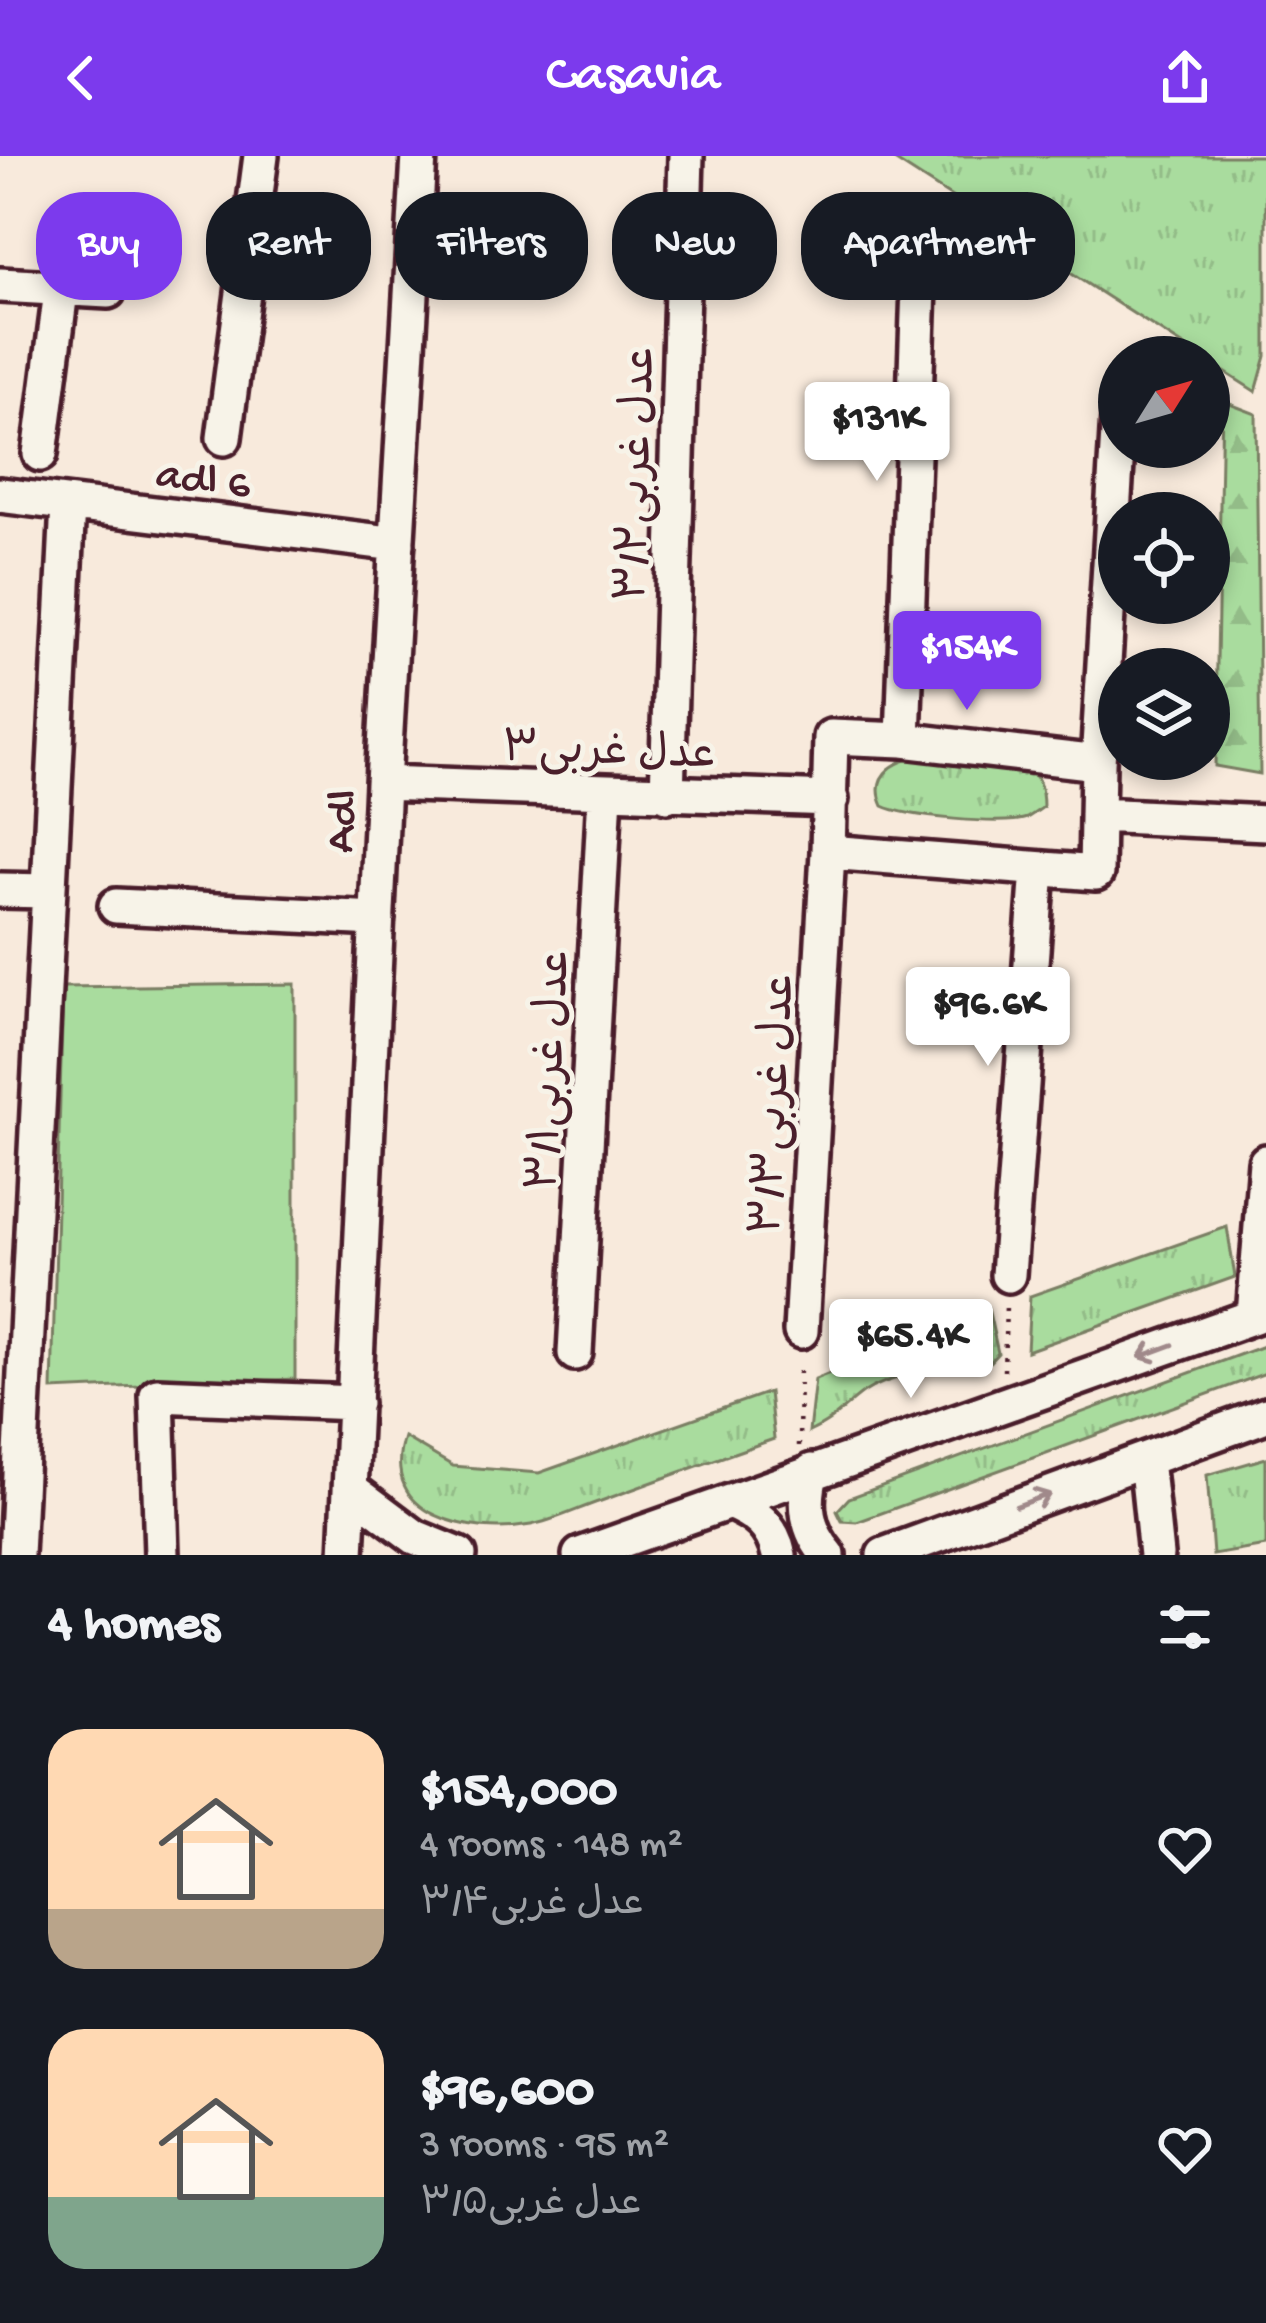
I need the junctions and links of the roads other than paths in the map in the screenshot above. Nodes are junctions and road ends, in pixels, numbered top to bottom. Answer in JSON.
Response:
{"nodes":[{"id":1,"x":261,"y":156,"type":"edge"},
{"id":2,"x":418,"y":156,"type":"edge"},
{"id":3,"x":686,"y":156,"type":"edge"},
{"id":4,"x":0,"y":285,"type":"edge"},
{"id":5,"x":36,"y":289,"type":"edge"},
{"id":6,"x":60,"y":300,"type":"edge"},
{"id":7,"x":919,"y":300,"type":"edge"},
{"id":8,"x":224,"y":439,"type":"dead end"},
{"id":9,"x":40,"y":454,"type":"dead end"},
{"id":10,"x":1116,"y":468,"type":"edge"},
{"id":11,"x":0,"y":495,"type":"edge"},
{"id":12,"x":68,"y":503,"type":"junction"},
{"id":13,"x":397,"y":544,"type":"junction"},
{"id":14,"x":1105,"y":648,"type":"edge"},
{"id":15,"x":903,"y":740,"type":"junction"},
{"id":16,"x":1098,"y":763,"type":"joint"},
{"id":17,"x":383,"y":783,"type":"junction"},
{"id":18,"x":605,"y":793,"type":"junction"},
{"id":19,"x":668,"y":795,"type":"junction"},
{"id":20,"x":831,"y":799,"type":"junction"},
{"id":21,"x":1097,"y":815,"type":"junction"},
{"id":22,"x":1266,"y":823,"type":"edge"},
{"id":23,"x":828,"y":852,"type":"junction"},
{"id":24,"x":1038,"y":868,"type":"junction"},
{"id":25,"x":0,"y":890,"type":"edge"},
{"id":26,"x":48,"y":891,"type":"junction"},
{"id":27,"x":116,"y":906,"type":"dead end"},
{"id":28,"x":377,"y":919,"type":"junction"},
{"id":29,"x":1266,"y":1162,"type":"edge"},
{"id":30,"x":1007,"y":1275,"type":"road end"},
{"id":31,"x":1260,"y":1314,"type":"edge"},
{"id":32,"x":801,"y":1330,"type":"road end"},
{"id":33,"x":574,"y":1353,"type":"dead end"},
{"id":34,"x":355,"y":1403,"type":"junction"},
{"id":35,"x":1266,"y":1415,"type":"edge"},
{"id":36,"x":1146,"y":1460,"type":"junction"},
{"id":37,"x":805,"y":1474,"type":"junction"},
{"id":38,"x":352,"y":1490,"type":"junction"},
{"id":39,"x":729,"y":1502,"type":"junction"},
{"id":40,"x":16,"y":1555,"type":"edge"},
{"id":41,"x":163,"y":1555,"type":"edge"},
{"id":42,"x":347,"y":1555,"type":"edge"},
{"id":43,"x":459,"y":1555,"type":"edge"},
{"id":44,"x":580,"y":1555,"type":"edge"},
{"id":45,"x":779,"y":1555,"type":"edge"},
{"id":46,"x":828,"y":1555,"type":"edge"},
{"id":47,"x":884,"y":1555,"type":"edge"},
{"id":48,"x":1156,"y":1555,"type":"edge"}],
"edges":[{"from":1,"to":8,"type":"street"},
{"from":2,"to":13,"type":"street","name":"Adl"},
{"from":3,"to":19,"type":"street","name":"عدل غربی۳/۲"},
{"from":4,"to":5,"type":"street"},
{"from":6,"to":9,"type":"street"},
{"from":7,"to":15,"type":"street"},
{"from":10,"to":14,"type":"street"},
{"from":11,"to":12,"type":"street","name":"adl 6"},
{"from":12,"to":13,"type":"street","name":"adl 6"},
{"from":12,"to":26,"type":"street"},
{"from":13,"to":17,"type":"street","name":"Adl"},
{"from":15,"to":16,"type":"street"},
{"from":15,"to":20,"type":"street","name":"عدل غربی۳/۳"},
{"from":16,"to":21,"type":"street"},
{"from":17,"to":18,"type":"street","name":"عدل غربی۳"},
{"from":17,"to":28,"type":"street","name":"Adl"},
{"from":18,"to":19,"type":"street","name":"عدل غربی۳"},
{"from":18,"to":33,"type":"street","name":"عدل غربی۳/۱"},
{"from":19,"to":20,"type":"street","name":"عدل غربی۳"},
{"from":20,"to":23,"type":"street","name":"عدل غربی۳/۳"},
{"from":21,"to":22,"type":"street"},
{"from":21,"to":24,"type":"street"},
{"from":23,"to":24,"type":"street"},
{"from":23,"to":32,"type":"street","name":"عدل غربی۳/۳"},
{"from":24,"to":30,"type":"street"},
{"from":25,"to":26,"type":"street"},
{"from":26,"to":40,"type":"street"},
{"from":27,"to":28,"type":"street"},
{"from":28,"to":34,"type":"street","name":"Adl"},
{"from":29,"to":31,"type":"street"},
{"from":31,"to":37,"type":"street","one_way":true},
{"from":34,"to":38,"type":"street","name":"Adl"},
{"from":34,"to":41,"type":"street"},
{"from":35,"to":36,"type":"street"},
{"from":47,"to":36,"type":"street","one_way":true},
{"from":36,"to":48,"type":"street"},
{"from":37,"to":39,"type":"street"},
{"from":37,"to":46,"type":"street"},
{"from":38,"to":42,"type":"street","name":"Adl"},
{"from":38,"to":43,"type":"street"},
{"from":39,"to":44,"type":"street"},
{"from":39,"to":45,"type":"street"}]}
